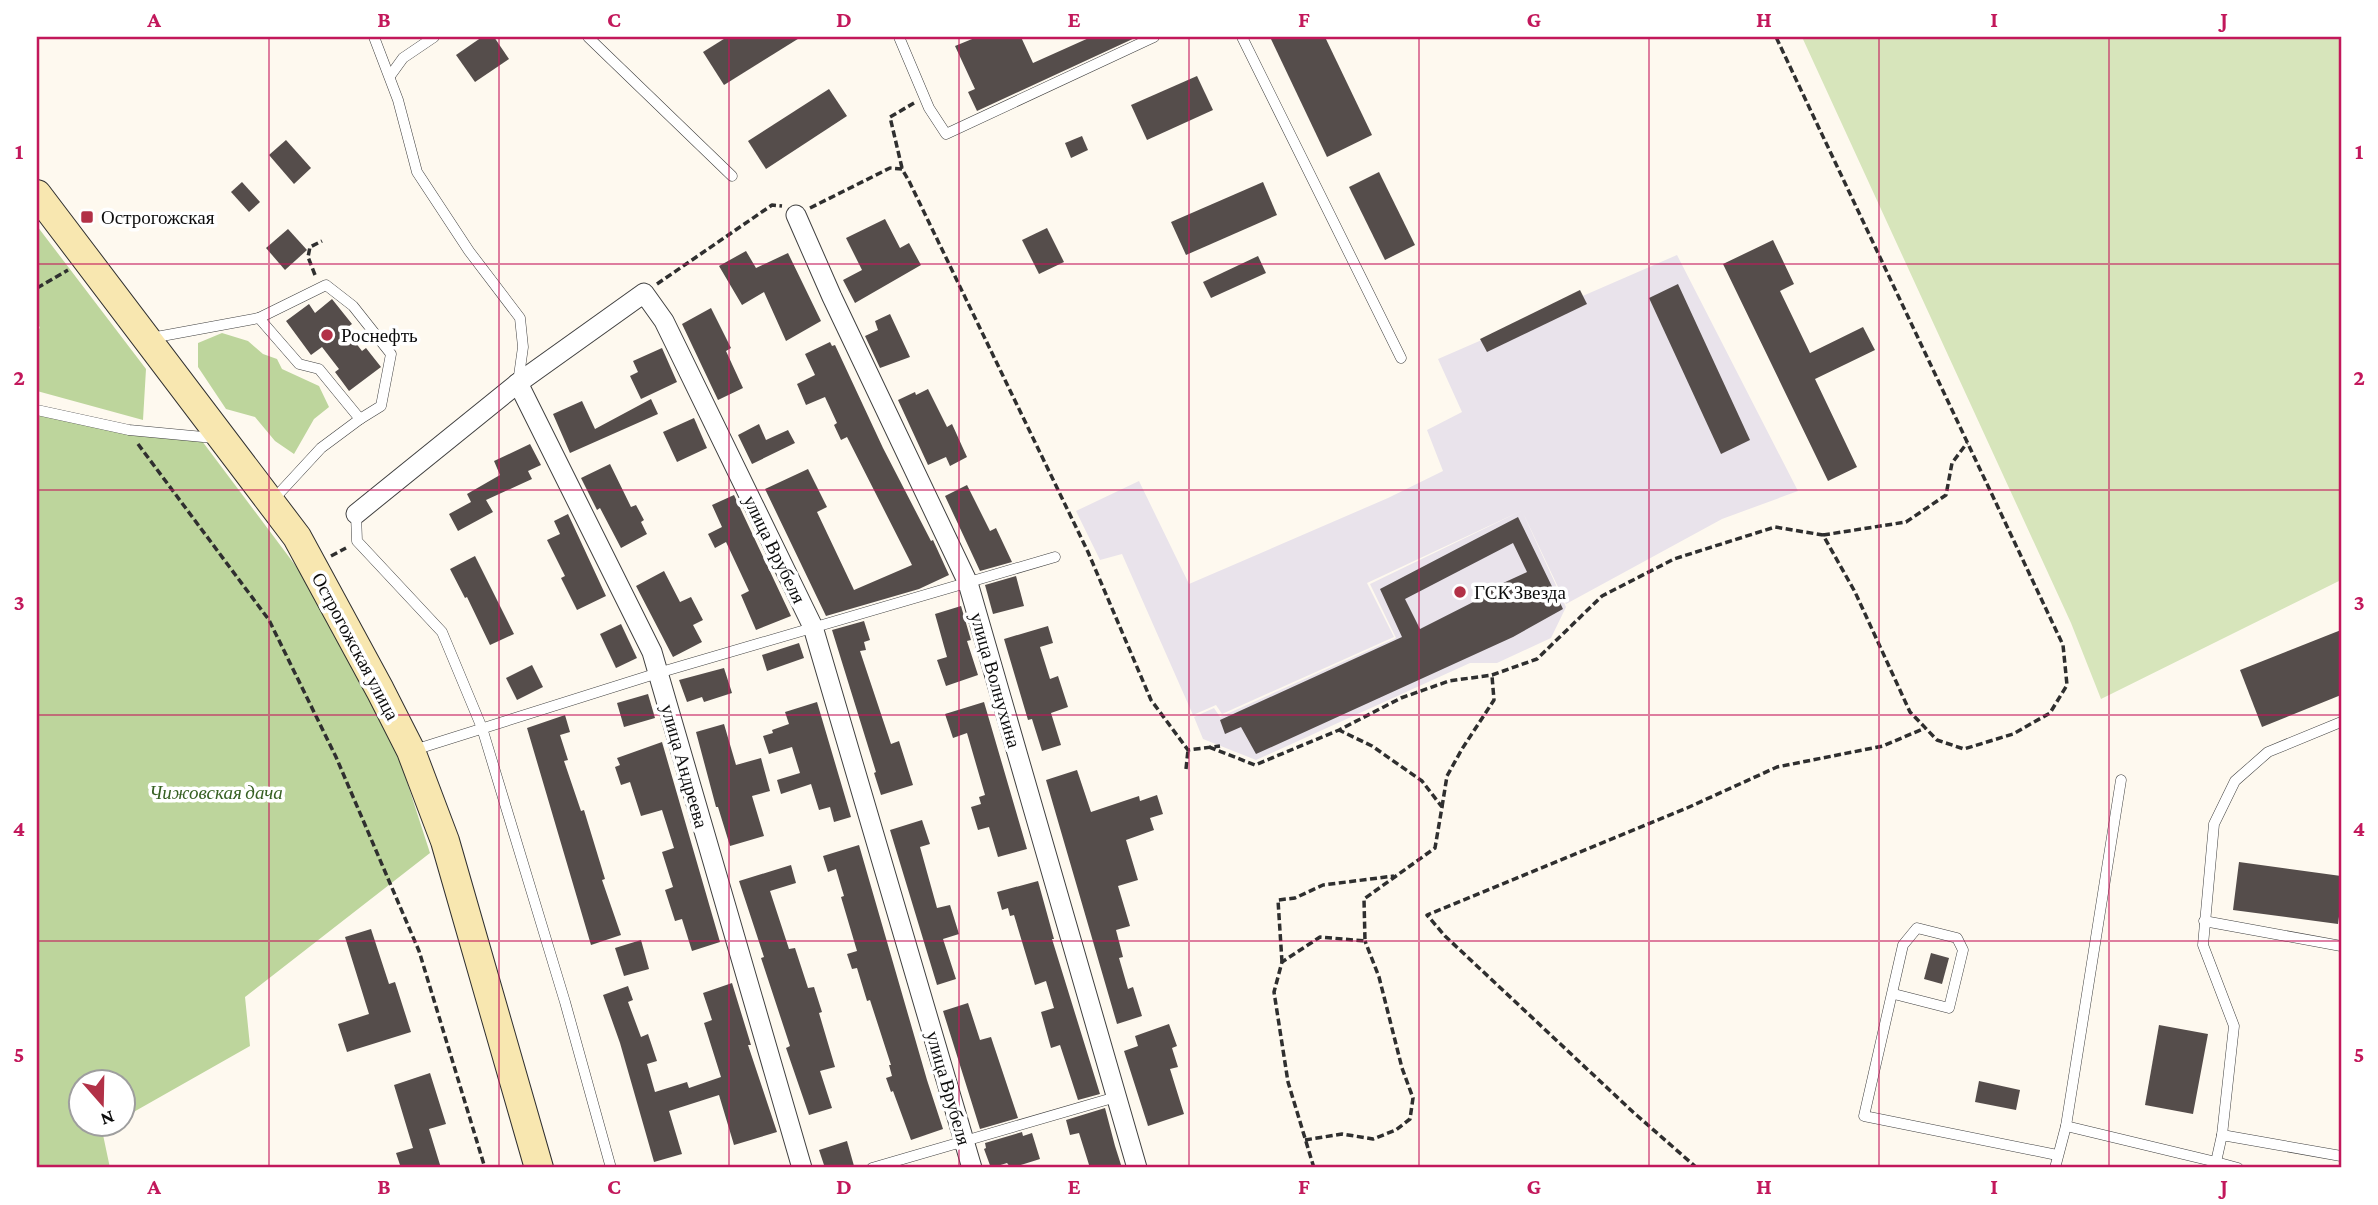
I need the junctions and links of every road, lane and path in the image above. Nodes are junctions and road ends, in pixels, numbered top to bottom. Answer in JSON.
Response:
{"nodes":[{"id":1,"x":374,"y":37,"type":"edge"},
{"id":2,"x":434,"y":37,"type":"edge"},
{"id":3,"x":588,"y":37,"type":"edge"},
{"id":4,"x":899,"y":37,"type":"edge"},
{"id":5,"x":1154,"y":37,"type":"edge"},
{"id":6,"x":1241,"y":37,"type":"edge"},
{"id":7,"x":1776,"y":37,"type":"edge"},
{"id":8,"x":390,"y":76,"type":"junction"},
{"id":9,"x":925,"y":97,"type":"junction"},
{"id":10,"x":902,"y":169,"type":"junction"},
{"id":11,"x":732,"y":176,"type":"dead end"},
{"id":12,"x":37,"y":194,"type":"edge"},
{"id":13,"x":796,"y":215,"type":"junction"},
{"id":14,"x":322,"y":241,"type":"dead end"},
{"id":15,"x":86,"y":259,"type":"junction"},
{"id":16,"x":37,"y":288,"type":"edge"},
{"id":17,"x":320,"y":288,"type":"junction"},
{"id":18,"x":644,"y":293,"type":"junction"},
{"id":19,"x":259,"y":318,"type":"junction"},
{"id":20,"x":146,"y":338,"type":"junction"},
{"id":21,"x":1401,"y":358,"type":"dead end"},
{"id":22,"x":518,"y":383,"type":"junction"},
{"id":23,"x":37,"y":411,"type":"edge"},
{"id":24,"x":360,"y":419,"type":"junction"},
{"id":25,"x":129,"y":430,"type":"junction"},
{"id":26,"x":221,"y":438,"type":"junction"},
{"id":27,"x":1967,"y":443,"type":"junction"},
{"id":28,"x":270,"y":503,"type":"junction"},
{"id":29,"x":356,"y":514,"type":"joint"},
{"id":30,"x":1823,"y":535,"type":"junction"},
{"id":31,"x":356,"y":541,"type":"junction"},
{"id":32,"x":1055,"y":558,"type":"dead end"},
{"id":33,"x":314,"y":567,"type":"junction"},
{"id":34,"x":968,"y":583,"type":"junction"},
{"id":35,"x":813,"y":627,"type":"junction"},
{"id":36,"x":658,"y":673,"type":"junction"},
{"id":37,"x":1492,"y":675,"type":"junction"},
{"id":38,"x":2341,"y":722,"type":"edge"},
{"id":39,"x":482,"y":728,"type":"junction"},
{"id":40,"x":1925,"y":728,"type":"junction"},
{"id":41,"x":1339,"y":730,"type":"junction"},
{"id":42,"x":1220,"y":746,"type":"dead end"},
{"id":43,"x":1209,"y":747,"type":"junction"},
{"id":44,"x":1188,"y":750,"type":"junction"},
{"id":45,"x":411,"y":751,"type":"junction"},
{"id":46,"x":1186,"y":769,"type":"dead end"},
{"id":47,"x":2121,"y":779,"type":"dead end"},
{"id":48,"x":1442,"y":807,"type":"junction"},
{"id":49,"x":1396,"y":876,"type":"junction"},
{"id":50,"x":2204,"y":921,"type":"junction"},
{"id":51,"x":1365,"y":941,"type":"junction"},
{"id":52,"x":2341,"y":946,"type":"edge"},
{"id":53,"x":1282,"y":962,"type":"junction"},
{"id":54,"x":1894,"y":994,"type":"junction"},
{"id":55,"x":1116,"y":1097,"type":"junction"},
{"id":56,"x":2066,"y":1126,"type":"junction"},
{"id":57,"x":2222,"y":1135,"type":"junction"},
{"id":58,"x":964,"y":1140,"type":"junction"},
{"id":59,"x":1305,"y":1140,"type":"junction"},
{"id":60,"x":2057,"y":1154,"type":"junction"},
{"id":61,"x":2341,"y":1156,"type":"edge"},
{"id":62,"x":2216,"y":1162,"type":"junction"},
{"id":63,"x":485,"y":1168,"type":"edge"},
{"id":64,"x":539,"y":1168,"type":"edge"},
{"id":65,"x":611,"y":1168,"type":"edge"},
{"id":66,"x":802,"y":1168,"type":"edge"},
{"id":67,"x":872,"y":1168,"type":"edge"},
{"id":68,"x":972,"y":1168,"type":"edge"},
{"id":69,"x":1137,"y":1168,"type":"edge"},
{"id":70,"x":1314,"y":1168,"type":"edge"},
{"id":71,"x":1697,"y":1168,"type":"edge"},
{"id":72,"x":2055,"y":1168,"type":"edge"},
{"id":73,"x":2238,"y":1168,"type":"edge"}],
"edges":[{"from":1,"to":8,"type":"lane"},
{"from":2,"to":8,"type":"lane"},
{"from":3,"to":11,"type":"lane"},
{"from":4,"to":9,"type":"lane"},
{"from":5,"to":9,"type":"lane"},
{"from":6,"to":21,"type":"lane"},
{"from":7,"to":27,"type":"path"},
{"from":8,"to":22,"type":"lane"},
{"from":9,"to":10,"type":"path"},
{"from":10,"to":13,"type":"path"},
{"from":10,"to":44,"type":"path"},
{"from":12,"to":15,"type":"street","name":"Острогожская улица"},
{"from":13,"to":18,"type":"path"},
{"from":13,"to":34,"type":"street","name":"улица Волнухина"},
{"from":14,"to":17,"type":"path"},
{"from":15,"to":16,"type":"path"},
{"from":15,"to":20,"type":"street","name":"Острогожская улица"},
{"from":17,"to":19,"type":"lane"},
{"from":17,"to":24,"type":"lane"},
{"from":18,"to":22,"type":"street"},
{"from":18,"to":35,"type":"street","name":"улица Врубеля"},
{"from":19,"to":20,"type":"lane"},
{"from":19,"to":24,"type":"lane"},
{"from":20,"to":26,"type":"street","name":"Острогожская улица"},
{"from":22,"to":29,"type":"street"},
{"from":22,"to":36,"type":"street","name":"улица Андреева"},
{"from":23,"to":25,"type":"lane"},
{"from":24,"to":28,"type":"lane"},
{"from":25,"to":26,"type":"lane"},
{"from":25,"to":63,"type":"path"},
{"from":26,"to":28,"type":"street","name":"Острогожская улица"},
{"from":27,"to":30,"type":"path"},
{"from":27,"to":40,"type":"path"},
{"from":28,"to":33,"type":"street","name":"Острогожская улица"},
{"from":29,"to":31,"type":"lane"},
{"from":30,"to":37,"type":"path"},
{"from":30,"to":40,"type":"path"},
{"from":31,"to":33,"type":"path"},
{"from":31,"to":39,"type":"lane"},
{"from":32,"to":34,"type":"lane"},
{"from":33,"to":45,"type":"street","name":"Острогожская улица"},
{"from":34,"to":35,"type":"lane"},
{"from":34,"to":55,"type":"street","name":"улица Волнухина"},
{"from":35,"to":36,"type":"lane"},
{"from":35,"to":58,"type":"street","name":"улица Врубеля"},
{"from":36,"to":39,"type":"lane"},
{"from":36,"to":66,"type":"street","name":"улица Андреева"},
{"from":37,"to":41,"type":"path"},
{"from":37,"to":48,"type":"path"},
{"from":38,"to":50,"type":"lane"},
{"from":39,"to":45,"type":"lane"},
{"from":39,"to":65,"type":"lane"},
{"from":40,"to":71,"type":"path"},
{"from":41,"to":43,"type":"path"},
{"from":41,"to":48,"type":"path"},
{"from":42,"to":43,"type":"path"},
{"from":43,"to":44,"type":"path"},
{"from":44,"to":46,"type":"path"},
{"from":45,"to":64,"type":"street","name":"Острогожская улица"},
{"from":47,"to":56,"type":"lane"},
{"from":48,"to":49,"type":"path"},
{"from":49,"to":51,"type":"path"},
{"from":49,"to":53,"type":"path"},
{"from":50,"to":52,"type":"lane"},
{"from":50,"to":57,"type":"lane"},
{"from":51,"to":53,"type":"path"},
{"from":51,"to":59,"type":"path"},
{"from":53,"to":59,"type":"path"},
{"from":54,"to":54,"type":"lane"},
{"from":54,"to":60,"type":"lane"},
{"from":55,"to":58,"type":"lane"},
{"from":55,"to":69,"type":"street","name":"улица Волнухина"},
{"from":56,"to":60,"type":"lane"},
{"from":56,"to":62,"type":"lane"},
{"from":57,"to":61,"type":"lane"},
{"from":57,"to":62,"type":"lane"},
{"from":58,"to":67,"type":"lane"},
{"from":58,"to":68,"type":"street","name":"улица Врубеля"},
{"from":59,"to":70,"type":"path"},
{"from":60,"to":72,"type":"lane"},
{"from":62,"to":73,"type":"lane"}]}
